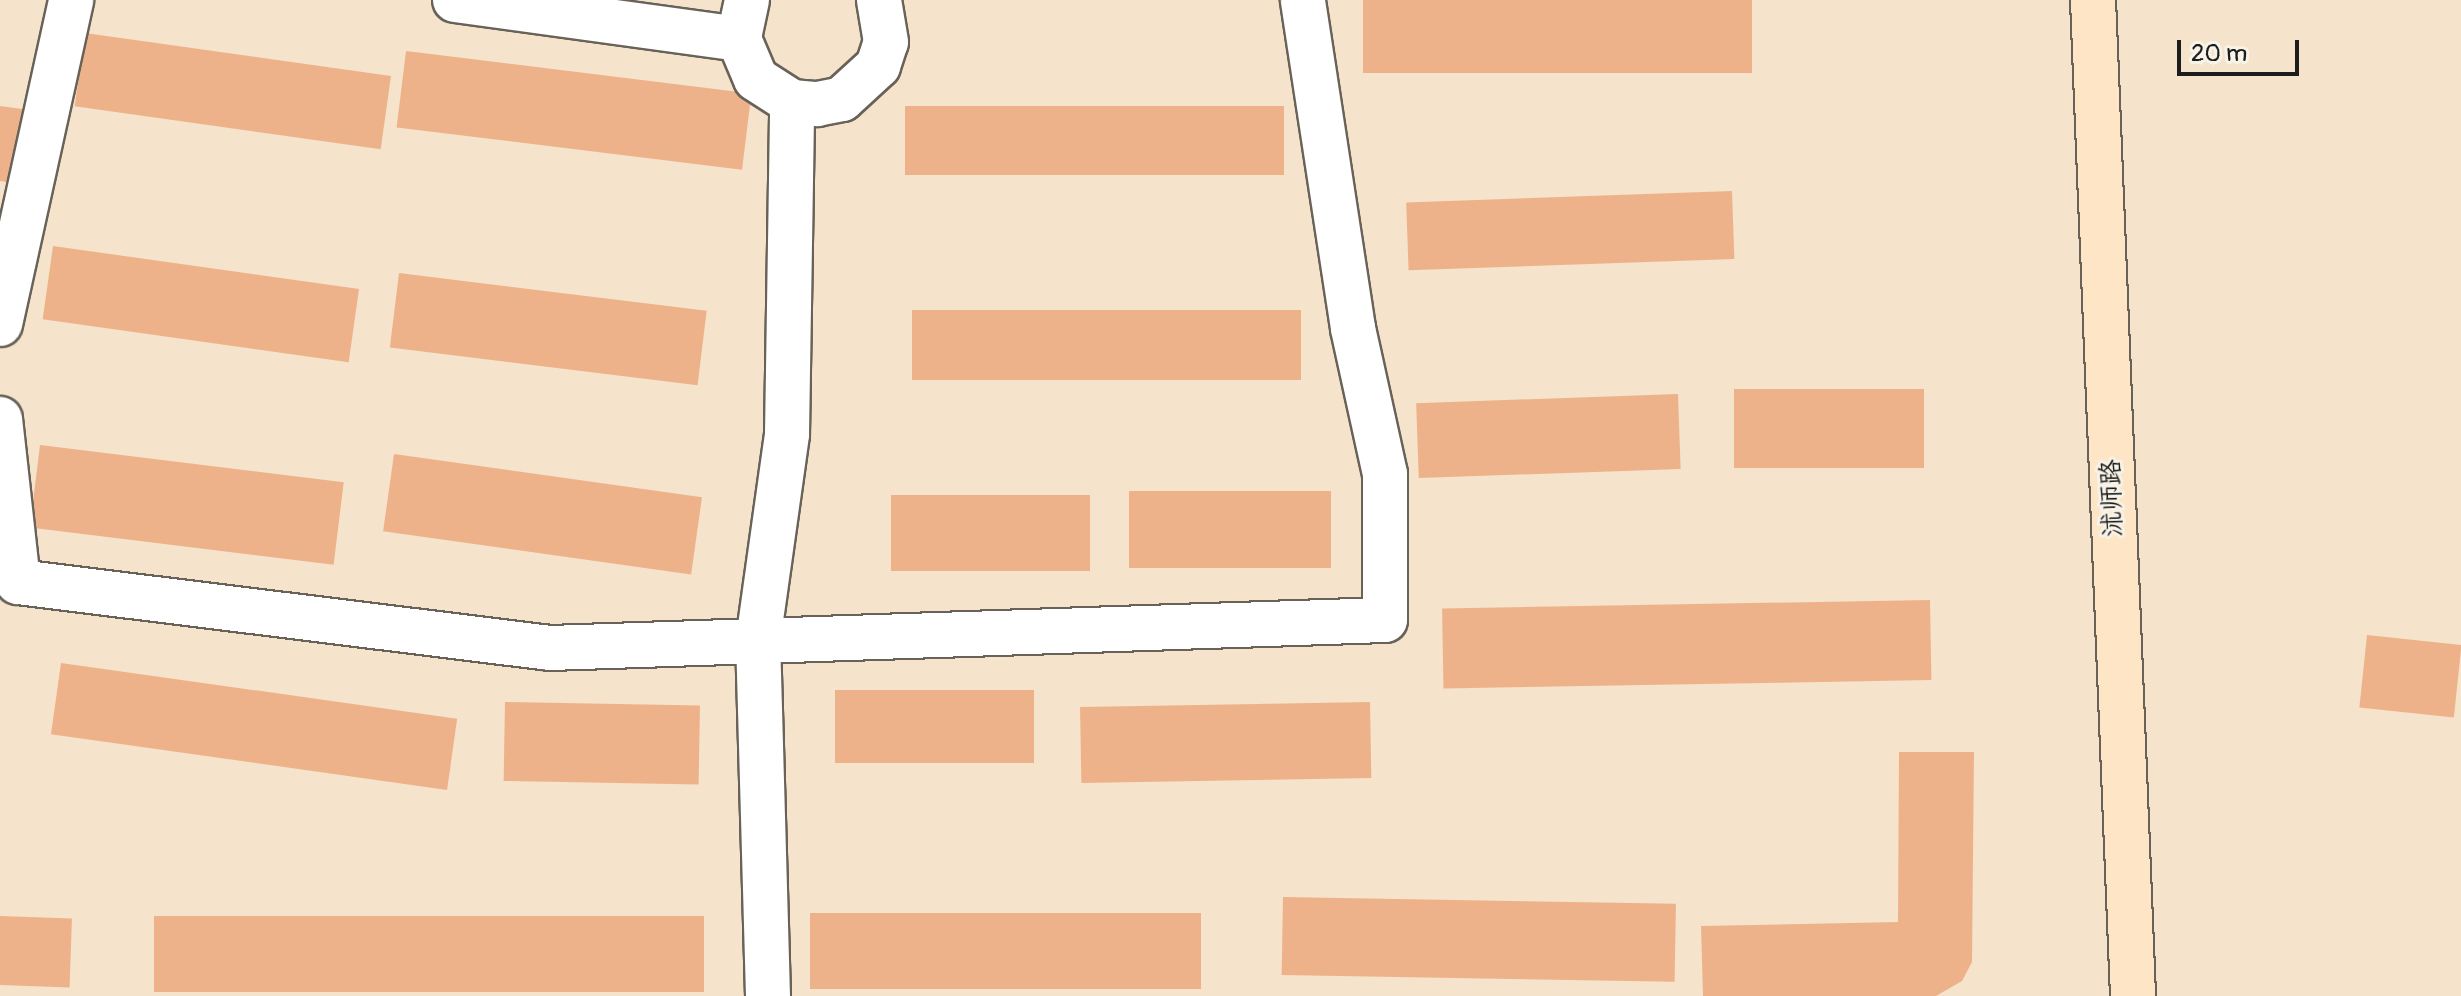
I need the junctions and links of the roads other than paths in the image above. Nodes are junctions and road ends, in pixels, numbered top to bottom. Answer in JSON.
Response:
{"nodes":[{"id":1,"x":71,"y":0,"type":"edge"},
{"id":2,"x":455,"y":0,"type":"edge"},
{"id":3,"x":879,"y":0,"type":"edge"},
{"id":4,"x":1303,"y":0,"type":"edge"},
{"id":5,"x":2093,"y":0,"type":"edge"},
{"id":6,"x":743,"y":19,"type":"edge"},
{"id":7,"x":792,"y":102,"type":"junction"},
{"id":8,"x":0,"y":324,"type":"edge"},
{"id":9,"x":0,"y":419,"type":"edge"},
{"id":10,"x":758,"y":641,"type":"junction"},
{"id":11,"x":768,"y":996,"type":"edge"},
{"id":12,"x":2133,"y":996,"type":"edge"}],
"edges":[{"from":1,"to":8,"type":"street"},
{"from":2,"to":6,"type":"street"},
{"from":3,"to":7,"type":"street"},
{"from":4,"to":10,"type":"street"},
{"from":5,"to":12,"type":"street","name":"沭师路"},
{"from":6,"to":7,"type":"street"},
{"from":7,"to":10,"type":"street"},
{"from":9,"to":10,"type":"street"},
{"from":10,"to":11,"type":"street"}]}
